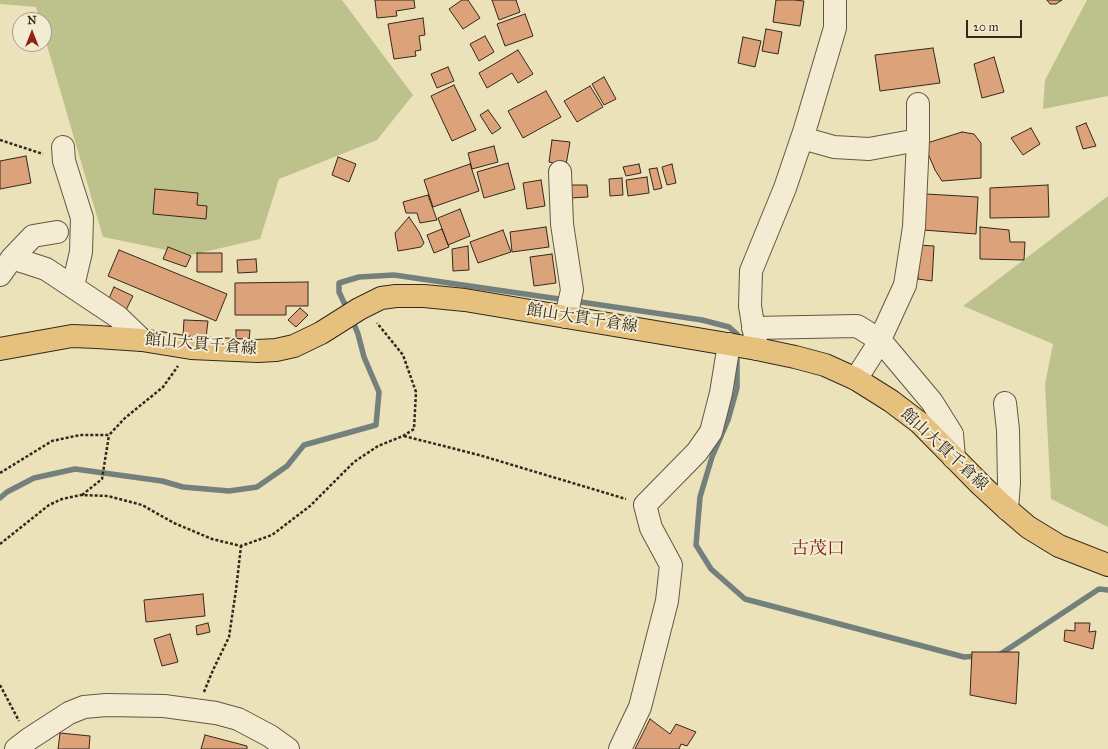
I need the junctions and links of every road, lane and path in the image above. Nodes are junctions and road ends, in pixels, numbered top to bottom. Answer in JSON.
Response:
{"nodes":[{"id":1,"x":835,"y":0,"type":"edge"},
{"id":2,"x":918,"y":104,"type":"dead end"},
{"id":3,"x":802,"y":138,"type":"junction"},
{"id":4,"x":0,"y":140,"type":"edge"},
{"id":5,"x":918,"y":140,"type":"junction"},
{"id":6,"x":64,"y":154,"type":"joint"},
{"id":7,"x":560,"y":172,"type":"dead end"},
{"id":8,"x":57,"y":232,"type":"dead end"},
{"id":9,"x":6,"y":267,"type":"edge"},
{"id":10,"x":73,"y":286,"type":"junction"},
{"id":11,"x":362,"y":308,"type":"junction"},
{"id":12,"x":566,"y":317,"type":"junction"},
{"id":13,"x":755,"y":338,"type":"junction"},
{"id":14,"x":142,"y":340,"type":"junction"},
{"id":15,"x":880,"y":340,"type":"junction"},
{"id":16,"x":729,"y":344,"type":"junction"},
{"id":17,"x":0,"y":348,"type":"edge"},
{"id":18,"x":191,"y":348,"type":"junction"},
{"id":19,"x":856,"y":379,"type":"junction"},
{"id":20,"x":1005,"y":404,"type":"dead end"},
{"id":21,"x":109,"y":435,"type":"junction"},
{"id":22,"x":403,"y":436,"type":"junction"},
{"id":23,"x":954,"y":458,"type":"junction"},
{"id":24,"x":0,"y":473,"type":"edge"},
{"id":25,"x":81,"y":495,"type":"junction"},
{"id":26,"x":645,"y":505,"type":"junction"},
{"id":27,"x":1007,"y":509,"type":"junction"},
{"id":28,"x":0,"y":544,"type":"edge"},
{"id":29,"x":241,"y":546,"type":"junction"},
{"id":30,"x":1108,"y":565,"type":"edge"},
{"id":31,"x":0,"y":684,"type":"edge"},
{"id":32,"x":196,"y":710,"type":"junction"},
{"id":33,"x":23,"y":744,"type":"edge"},
{"id":34,"x":288,"y":749,"type":"edge"},
{"id":35,"x":620,"y":749,"type":"edge"}],
"edges":[{"from":1,"to":3,"type":"street"},
{"from":2,"to":5,"type":"street"},
{"from":3,"to":5,"type":"street"},
{"from":3,"to":13,"type":"street"},
{"from":4,"to":6,"type":"path"},
{"from":5,"to":15,"type":"street"},
{"from":6,"to":10,"type":"street"},
{"from":7,"to":12,"type":"street"},
{"from":8,"to":9,"type":"street"},
{"from":9,"to":10,"type":"street"},
{"from":10,"to":14,"type":"street"},
{"from":11,"to":12,"type":"main road","name":"館山大貫千倉線"},
{"from":11,"to":18,"type":"main road","name":"館山大貫千倉線"},
{"from":11,"to":22,"type":"path"},
{"from":12,"to":16,"type":"main road","name":"館山大貫千倉線"},
{"from":13,"to":15,"type":"street"},
{"from":13,"to":16,"type":"main road","name":"館山大貫千倉線"},
{"from":13,"to":19,"type":"main road","name":"館山大貫千倉線"},
{"from":14,"to":17,"type":"main road","name":"館山大貫千倉線"},
{"from":14,"to":18,"type":"main road","name":"館山大貫千倉線"},
{"from":15,"to":19,"type":"street"},
{"from":15,"to":23,"type":"street"},
{"from":16,"to":26,"type":"street"},
{"from":18,"to":21,"type":"path"},
{"from":19,"to":23,"type":"main road","name":"館山大貫千倉線"},
{"from":20,"to":27,"type":"street"},
{"from":21,"to":24,"type":"path"},
{"from":21,"to":25,"type":"path"},
{"from":22,"to":26,"type":"path"},
{"from":22,"to":29,"type":"path"},
{"from":23,"to":27,"type":"main road","name":"館山大貫千倉線"},
{"from":25,"to":28,"type":"path"},
{"from":25,"to":29,"type":"path"},
{"from":26,"to":35,"type":"street"},
{"from":27,"to":30,"type":"main road","name":"館山大貫千倉線"},
{"from":29,"to":32,"type":"path"},
{"from":31,"to":33,"type":"path"},
{"from":32,"to":33,"type":"street"},
{"from":32,"to":34,"type":"street"}]}
